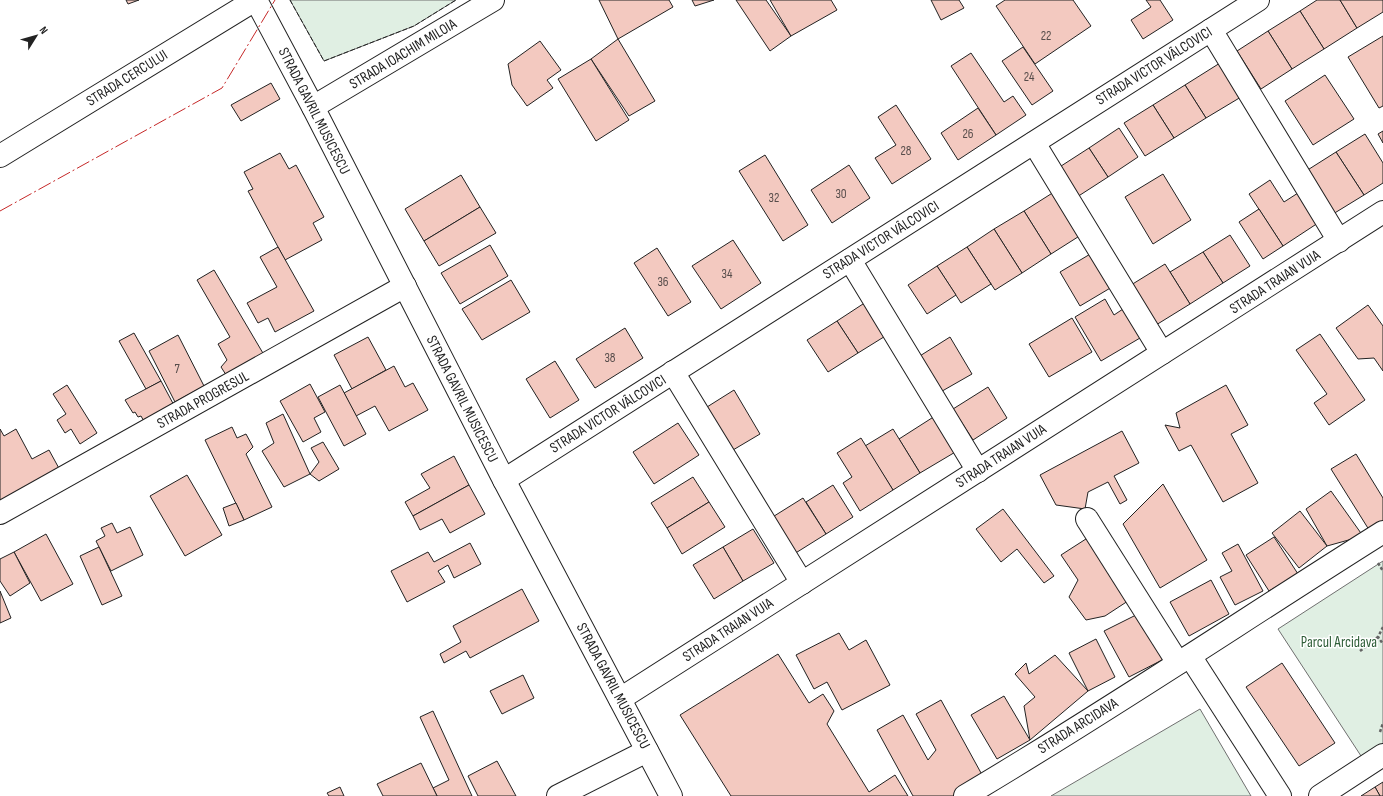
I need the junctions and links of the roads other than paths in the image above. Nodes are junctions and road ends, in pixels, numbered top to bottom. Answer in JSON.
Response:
{"nodes":[{"id":1,"x":256,"y":0,"type":"edge"},
{"id":2,"x":493,"y":0,"type":"edge"},
{"id":3,"x":1258,"y":0,"type":"edge"},
{"id":4,"x":1211,"y":30,"type":"junction"},
{"id":5,"x":313,"y":107,"type":"junction"},
{"id":6,"x":1034,"y":142,"type":"junction"},
{"id":7,"x":0,"y":156,"type":"edge"},
{"id":8,"x":1383,"y":212,"type":"edge"},
{"id":9,"x":1339,"y":241,"type":"junction"},
{"id":10,"x":850,"y":260,"type":"junction"},
{"id":11,"x":405,"y":286,"type":"junction"},
{"id":12,"x":1162,"y":353,"type":"junction"},
{"id":13,"x":673,"y":372,"type":"junction"},
{"id":14,"x":978,"y":471,"type":"junction"},
{"id":15,"x":504,"y":480,"type":"junction"},
{"id":16,"x":0,"y":512,"type":"edge"},
{"id":17,"x":1088,"y":519,"type":"dead end"},
{"id":18,"x":1383,"y":532,"type":"edge"},
{"id":19,"x":802,"y":583,"type":"junction"},
{"id":20,"x":1184,"y":659,"type":"junction"},
{"id":21,"x":620,"y":699,"type":"junction"},
{"id":22,"x":647,"y":751,"type":"junction"},
{"id":23,"x":1383,"y":755,"type":"edge"},
{"id":24,"x":558,"y":796,"type":"edge"},
{"id":25,"x":671,"y":796,"type":"edge"},
{"id":26,"x":965,"y":796,"type":"edge"},
{"id":27,"x":1280,"y":796,"type":"edge"},
{"id":28,"x":1320,"y":796,"type":"edge"}],
"edges":[{"from":1,"to":5,"type":"street","name":"STRADA GAVRIL MUSICESCU"},
{"from":1,"to":7,"type":"street","name":"STRADA CERCULUI"},
{"from":2,"to":5,"type":"street","name":"STRADA IOACHIM MILOIA"},
{"from":3,"to":4,"type":"street","name":"STRADA VICTOR VÂLCOVICI"},
{"from":4,"to":6,"type":"street","name":"STRADA VICTOR VÂLCOVICI"},
{"from":4,"to":9,"type":"street"},
{"from":5,"to":11,"type":"street","name":"STRADA GAVRIL MUSICESCU"},
{"from":6,"to":10,"type":"street","name":"STRADA VICTOR VÂLCOVICI"},
{"from":6,"to":12,"type":"street"},
{"from":8,"to":9,"type":"street","name":"STRADA TRAIAN VUIA"},
{"from":9,"to":12,"type":"street","name":"STRADA TRAIAN VUIA"},
{"from":10,"to":13,"type":"street","name":"STRADA VICTOR VÂLCOVICI"},
{"from":10,"to":14,"type":"street"},
{"from":11,"to":15,"type":"street","name":"STRADA GAVRIL MUSICESCU"},
{"from":11,"to":16,"type":"street","name":"STRADA PROGRESUL"},
{"from":12,"to":14,"type":"street","name":"STRADA TRAIAN VUIA"},
{"from":13,"to":15,"type":"street","name":"STRADA VICTOR VÂLCOVICI"},
{"from":13,"to":19,"type":"street"},
{"from":14,"to":19,"type":"street","name":"STRADA TRAIAN VUIA"},
{"from":15,"to":21,"type":"street","name":"STRADA GAVRIL MUSICESCU"},
{"from":17,"to":20,"type":"street"},
{"from":18,"to":20,"type":"street","name":"STRADA ARCIDAVA"},
{"from":19,"to":21,"type":"street","name":"STRADA TRAIAN VUIA"},
{"from":20,"to":26,"type":"street","name":"STRADA ARCIDAVA"},
{"from":20,"to":27,"type":"street"},
{"from":21,"to":22,"type":"street","name":"STRADA GAVRIL MUSICESCU"},
{"from":22,"to":24,"type":"street"},
{"from":22,"to":25,"type":"street","name":"STRADA GAVRIL MUSICESCU"},
{"from":23,"to":28,"type":"street"}]}
